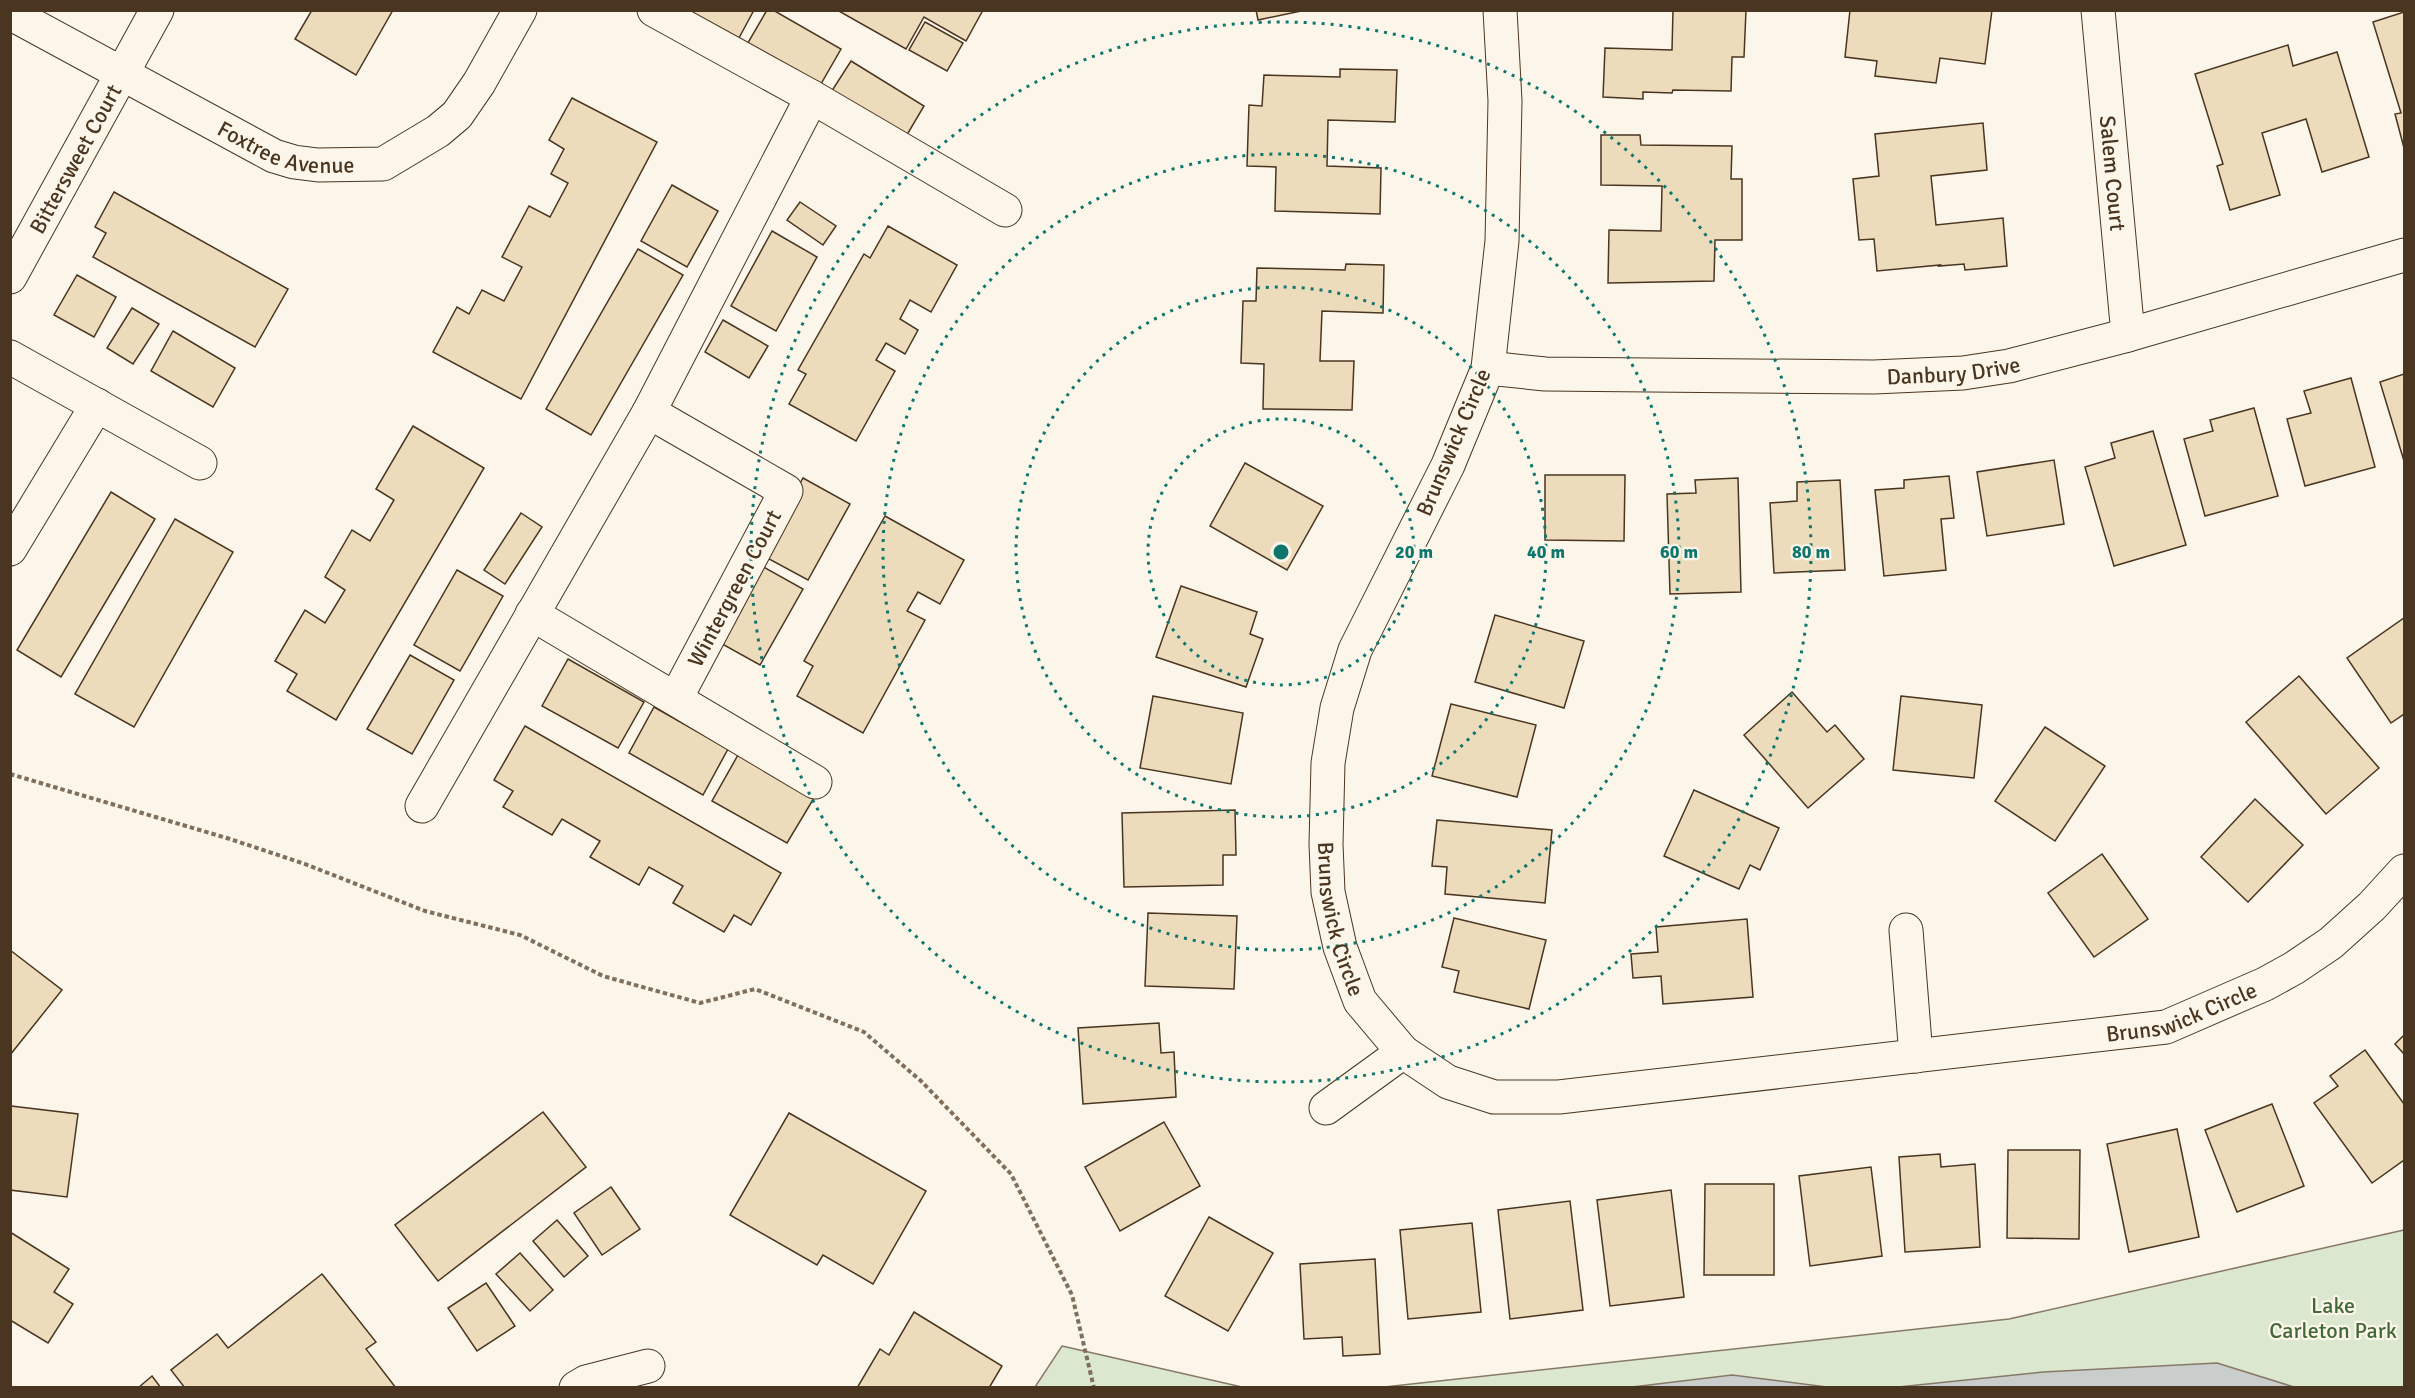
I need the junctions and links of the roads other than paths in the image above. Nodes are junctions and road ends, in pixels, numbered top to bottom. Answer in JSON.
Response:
{"nodes":[{"id":1,"x":157,"y":10,"type":"edge"},
{"id":2,"x":520,"y":10,"type":"edge"},
{"id":3,"x":654,"y":10,"type":"edge"},
{"id":4,"x":1500,"y":10,"type":"edge"},
{"id":5,"x":2098,"y":10,"type":"edge"},
{"id":6,"x":10,"y":13,"type":"edge"},
{"id":7,"x":123,"y":74,"type":"junction"},
{"id":8,"x":812,"y":97,"type":"junction"},
{"id":9,"x":1005,"y":210,"type":"dead end"},
{"id":10,"x":2404,"y":255,"type":"edge"},
{"id":11,"x":10,"y":277,"type":"edge"},
{"id":12,"x":2128,"y":335,"type":"junction"},
{"id":13,"x":10,"y":357,"type":"edge"},
{"id":14,"x":1488,"y":368,"type":"junction"},
{"id":15,"x":97,"y":405,"type":"junction"},
{"id":16,"x":649,"y":412,"type":"junction"},
{"id":17,"x":200,"y":463,"type":"dead end"},
{"id":18,"x":14,"y":535,"type":"edge"},
{"id":19,"x":532,"y":614,"type":"junction"},
{"id":20,"x":676,"y":698,"type":"junction"},
{"id":21,"x":815,"y":782,"type":"dead end"},
{"id":22,"x":422,"y":806,"type":"dead end"},
{"id":23,"x":2404,"y":871,"type":"edge"},
{"id":24,"x":1906,"y":930,"type":"dead end"},
{"id":25,"x":1403,"y":1052,"type":"junction"},
{"id":26,"x":1916,"y":1056,"type":"junction"},
{"id":27,"x":1326,"y":1108,"type":"dead end"},
{"id":28,"x":648,"y":1366,"type":"dead end"},
{"id":29,"x":576,"y":1388,"type":"edge"}],
"edges":[{"from":1,"to":7,"type":"street","name":"Bittersweet Court"},
{"from":2,"to":7,"type":"street","name":"Foxtree Avenue"},
{"from":3,"to":8,"type":"street"},
{"from":4,"to":14,"type":"street","name":"Brunswick Circle"},
{"from":5,"to":12,"type":"street","name":"Salem Court"},
{"from":6,"to":7,"type":"street","name":"Foxtree Avenue"},
{"from":7,"to":11,"type":"street","name":"Bittersweet Court"},
{"from":8,"to":9,"type":"street"},
{"from":8,"to":16,"type":"street"},
{"from":10,"to":12,"type":"street","name":"Danbury Drive"},
{"from":12,"to":14,"type":"street","name":"Danbury Drive"},
{"from":13,"to":15,"type":"street"},
{"from":14,"to":25,"type":"street","name":"Brunswick Circle"},
{"from":15,"to":17,"type":"street"},
{"from":15,"to":18,"type":"street"},
{"from":16,"to":19,"type":"street"},
{"from":16,"to":20,"type":"street","name":"Wintergreen Court"},
{"from":19,"to":20,"type":"street"},
{"from":19,"to":22,"type":"street"},
{"from":20,"to":21,"type":"street"},
{"from":23,"to":26,"type":"street","name":"Brunswick Circle"},
{"from":24,"to":26,"type":"street"},
{"from":25,"to":26,"type":"street","name":"Brunswick Circle"},
{"from":25,"to":27,"type":"street"},
{"from":28,"to":29,"type":"street"}]}
